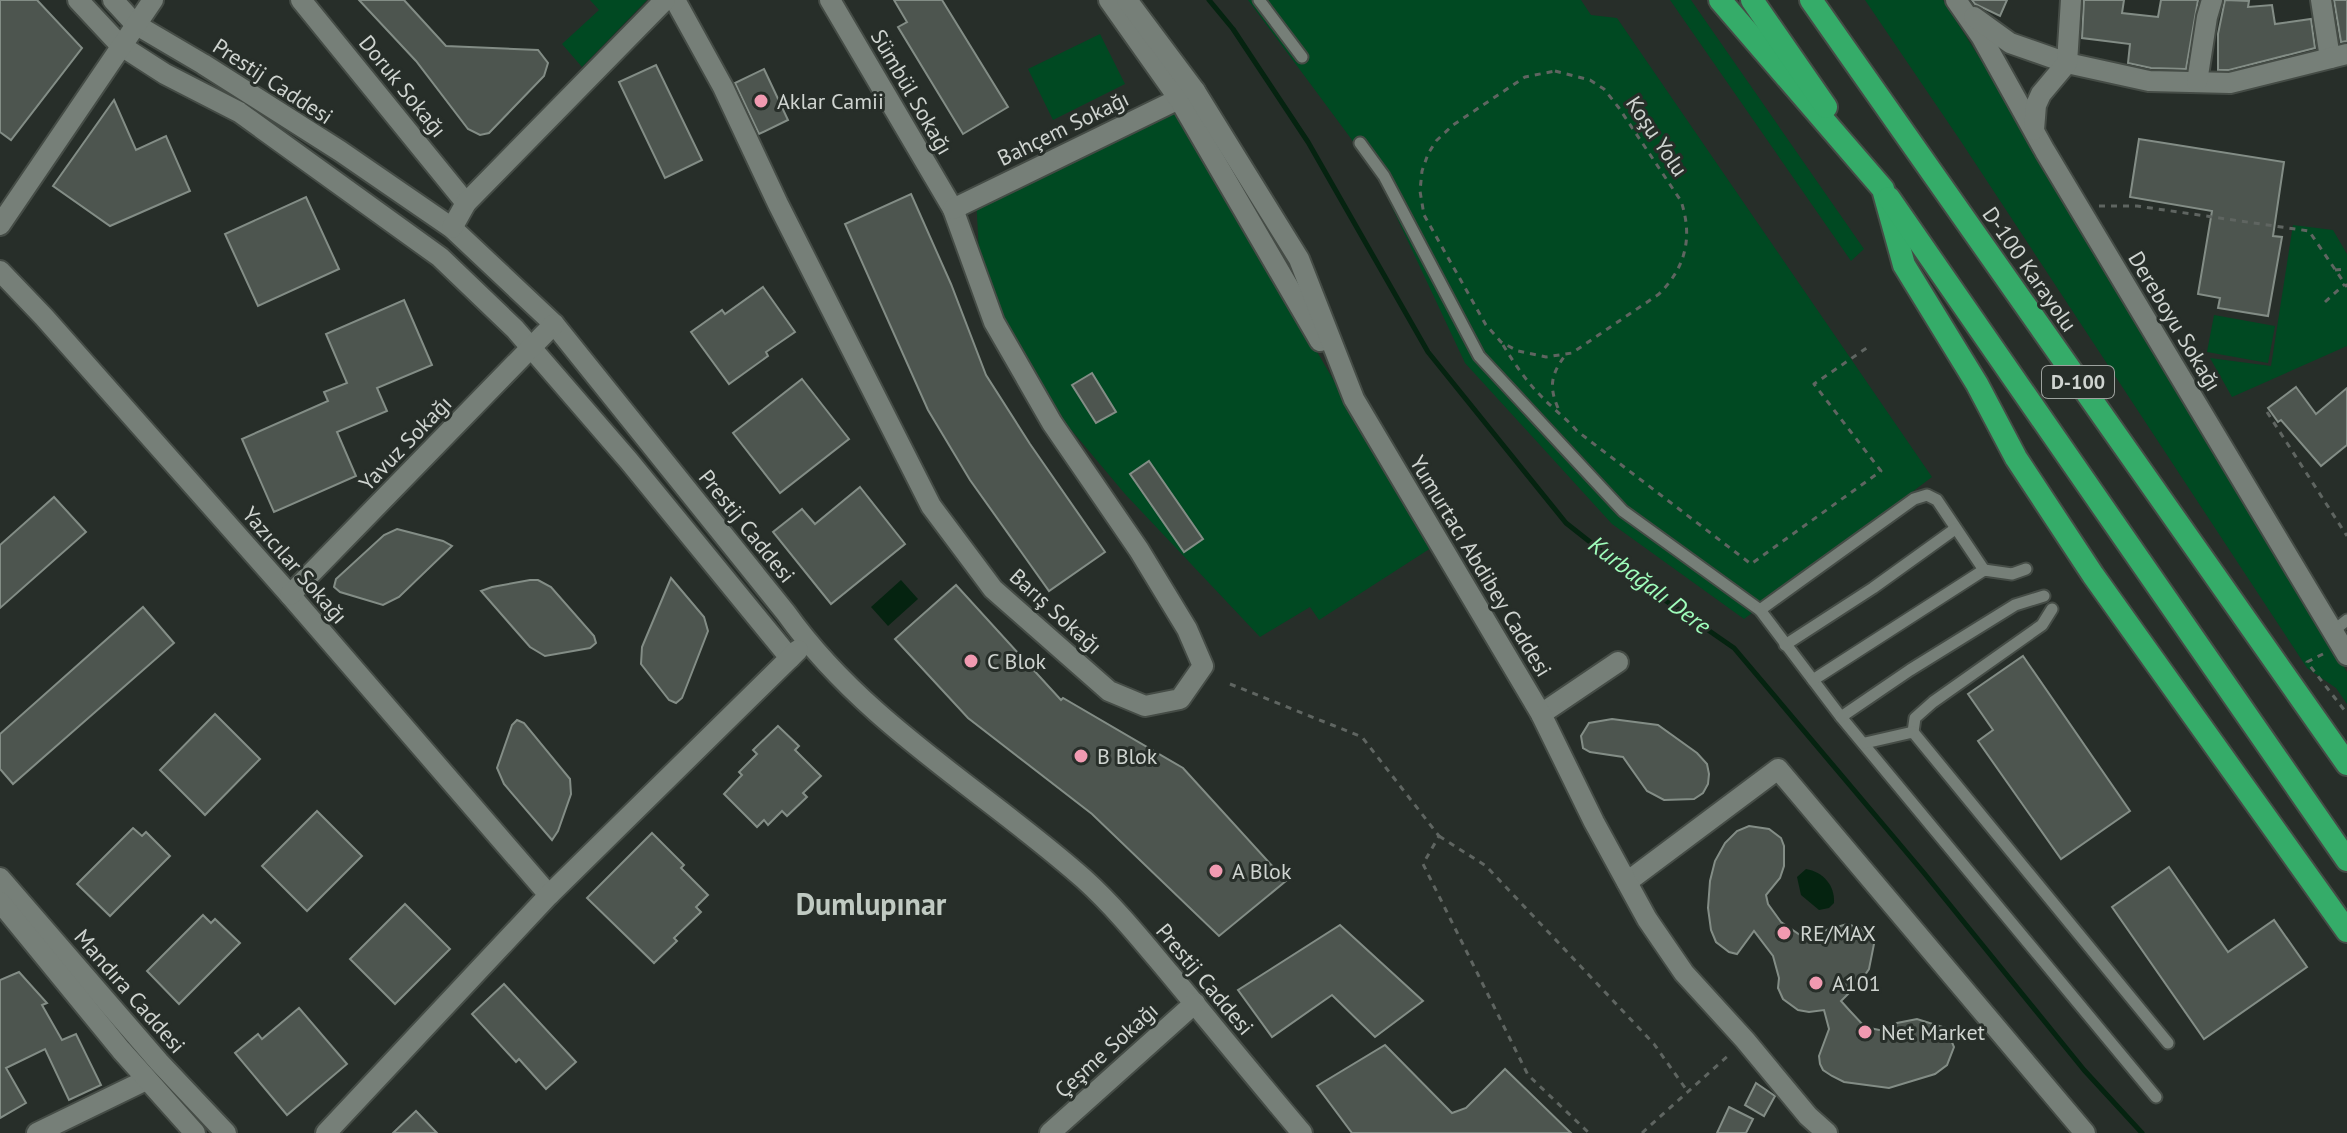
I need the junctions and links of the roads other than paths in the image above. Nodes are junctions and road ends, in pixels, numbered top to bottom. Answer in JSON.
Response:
{"nodes":[{"id":1,"x":78,"y":0,"type":"edge"},
{"id":2,"x":113,"y":0,"type":"edge"},
{"id":3,"x":153,"y":0,"type":"edge"},
{"id":4,"x":301,"y":0,"type":"edge"},
{"id":5,"x":665,"y":0,"type":"edge"},
{"id":6,"x":675,"y":0,"type":"edge"},
{"id":7,"x":830,"y":0,"type":"edge"},
{"id":8,"x":1109,"y":0,"type":"edge"},
{"id":9,"x":1127,"y":0,"type":"edge"},
{"id":10,"x":1259,"y":0,"type":"edge"},
{"id":11,"x":1720,"y":0,"type":"edge"},
{"id":12,"x":1729,"y":0,"type":"edge"},
{"id":13,"x":1752,"y":0,"type":"edge"},
{"id":14,"x":1811,"y":0,"type":"edge"},
{"id":15,"x":2071,"y":0,"type":"edge"},
{"id":16,"x":2212,"y":0,"type":"edge"},
{"id":17,"x":2321,"y":0,"type":"edge"},
{"id":18,"x":1960,"y":5,"type":"edge"},
{"id":19,"x":135,"y":24,"type":"junction"},
{"id":20,"x":120,"y":45,"type":"junction"},
{"id":21,"x":2338,"y":56,"type":"edge"},
{"id":22,"x":1302,"y":57,"type":"dead end"},
{"id":23,"x":2067,"y":63,"type":"junction"},
{"id":24,"x":2197,"y":82,"type":"junction"},
{"id":25,"x":1797,"y":92,"type":"junction"},
{"id":26,"x":1187,"y":95,"type":"junction"},
{"id":27,"x":2034,"y":130,"type":"junction"},
{"id":28,"x":1360,"y":143,"type":"dead end"},
{"id":29,"x":1883,"y":189,"type":"junction"},
{"id":30,"x":466,"y":203,"type":"junction"},
{"id":31,"x":953,"y":209,"type":"junction"},
{"id":32,"x":0,"y":225,"type":"edge"},
{"id":33,"x":452,"y":228,"type":"junction"},
{"id":34,"x":0,"y":271,"type":"edge"},
{"id":35,"x":554,"y":324,"type":"junction"},
{"id":36,"x":531,"y":347,"type":"junction"},
{"id":37,"x":1955,"y":529,"type":"junction"},
{"id":38,"x":2026,"y":569,"type":"dead end"},
{"id":39,"x":1984,"y":570,"type":"junction"},
{"id":40,"x":290,"y":595,"type":"junction"},
{"id":41,"x":2044,"y":596,"type":"dead end"},
{"id":42,"x":2052,"y":609,"type":"dead end"},
{"id":43,"x":1760,"y":610,"type":"junction"},
{"id":44,"x":2342,"y":638,"type":"edge"},
{"id":45,"x":807,"y":642,"type":"junction"},
{"id":46,"x":1785,"y":645,"type":"junction"},
{"id":47,"x":790,"y":658,"type":"junction"},
{"id":48,"x":1618,"y":662,"type":"dead end"},
{"id":49,"x":1813,"y":680,"type":"junction"},
{"id":50,"x":1541,"y":714,"type":"junction"},
{"id":51,"x":1841,"y":717,"type":"junction"},
{"id":52,"x":1913,"y":732,"type":"junction"},
{"id":53,"x":1865,"y":743,"type":"junction"},
{"id":54,"x":2347,"y":764,"type":"edge"},
{"id":55,"x":2347,"y":860,"type":"edge"},
{"id":56,"x":0,"y":878,"type":"edge"},
{"id":57,"x":1627,"y":882,"type":"junction"},
{"id":58,"x":549,"y":895,"type":"junction"},
{"id":59,"x":0,"y":902,"type":"edge"},
{"id":60,"x":2347,"y":931,"type":"edge"},
{"id":61,"x":1195,"y":1003,"type":"junction"},
{"id":62,"x":2168,"y":1043,"type":"dead end"},
{"id":63,"x":146,"y":1080,"type":"junction"},
{"id":64,"x":2156,"y":1097,"type":"dead end"},
{"id":65,"x":37,"y":1133,"type":"edge"},
{"id":66,"x":195,"y":1133,"type":"edge"},
{"id":67,"x":226,"y":1133,"type":"edge"},
{"id":68,"x":326,"y":1133,"type":"edge"},
{"id":69,"x":1050,"y":1133,"type":"edge"},
{"id":70,"x":1302,"y":1133,"type":"edge"},
{"id":71,"x":1827,"y":1133,"type":"edge"},
{"id":72,"x":2085,"y":1133,"type":"edge"}],
"edges":[{"from":1,"to":20,"type":"street","name":"Prestij Caddesi"},
{"from":2,"to":19,"type":"street","name":"Prestij Caddesi"},
{"from":3,"to":19,"type":"street"},
{"from":4,"to":30,"type":"street","name":"Doruk Sokağı"},
{"from":5,"to":30,"type":"street"},
{"from":6,"to":31,"type":"street","name":"Barış Sokağı"},
{"from":7,"to":31,"type":"street","name":"Sümbül Sokağı"},
{"from":8,"to":26,"type":"street"},
{"from":9,"to":26,"type":"street","name":"Yumurtacı Abdibey Caddesi"},
{"from":10,"to":22,"type":"lane"},
{"from":11,"to":25,"type":"highway"},
{"from":12,"to":25,"type":"highway"},
{"from":13,"to":29,"type":"highway"},
{"from":14,"to":54,"type":"highway","name":"D-100 Karayolu","number":"D-100"},
{"from":15,"to":23,"type":"street"},
{"from":16,"to":24,"type":"street"},
{"from":17,"to":21,"type":"street"},
{"from":18,"to":23,"type":"street"},
{"from":18,"to":27,"type":"street","name":"Dereboyu Sokağı"},
{"from":19,"to":20,"type":"street"},
{"from":19,"to":33,"type":"street","name":"Prestij Caddesi"},
{"from":20,"to":32,"type":"street"},
{"from":20,"to":36,"type":"street","name":"Prestij Caddesi"},
{"from":21,"to":24,"type":"street"},
{"from":23,"to":24,"type":"street"},
{"from":23,"to":27,"type":"street"},
{"from":25,"to":29,"type":"highway"},
{"from":26,"to":31,"type":"street","name":"Bahçem Sokağı"},
{"from":26,"to":50,"type":"street","name":"Yumurtacı Abdibey Caddesi"},
{"from":27,"to":44,"type":"street","name":"Dereboyu Sokağı"},
{"from":28,"to":43,"type":"lane"},
{"from":29,"to":55,"type":"highway","number":"D-100"},
{"from":29,"to":60,"type":"highway"},
{"from":30,"to":33,"type":"street"},
{"from":33,"to":35,"type":"street","name":"Prestij Caddesi"},
{"from":34,"to":40,"type":"street","name":"Yazıcılar Sokağı"},
{"from":35,"to":36,"type":"street","name":"Yavuz Sokağı"},
{"from":35,"to":45,"type":"street","name":"Prestij Caddesi"},
{"from":36,"to":40,"type":"street","name":"Yavuz Sokağı"},
{"from":36,"to":47,"type":"street","name":"Prestij Caddesi"},
{"from":37,"to":39,"type":"lane"},
{"from":37,"to":43,"type":"lane"},
{"from":37,"to":46,"type":"lane"},
{"from":38,"to":39,"type":"lane"},
{"from":39,"to":49,"type":"lane"},
{"from":40,"to":58,"type":"street","name":"Yazıcılar Sokağı"},
{"from":41,"to":51,"type":"lane"},
{"from":42,"to":52,"type":"lane"},
{"from":43,"to":46,"type":"lane"},
{"from":45,"to":47,"type":"street"},
{"from":45,"to":61,"type":"street","name":"Prestij Caddesi"},
{"from":46,"to":49,"type":"lane"},
{"from":47,"to":58,"type":"street"},
{"from":48,"to":50,"type":"street"},
{"from":49,"to":51,"type":"lane"},
{"from":50,"to":57,"type":"street","name":"Yumurtacı Abdibey Caddesi"},
{"from":51,"to":53,"type":"lane"},
{"from":52,"to":53,"type":"lane"},
{"from":52,"to":62,"type":"lane"},
{"from":53,"to":64,"type":"lane"},
{"from":56,"to":67,"type":"street","name":"Mandıra Caddesi"},
{"from":57,"to":71,"type":"street","name":"Yumurtacı Abdibey Caddesi"},
{"from":57,"to":72,"type":"street"},
{"from":58,"to":68,"type":"street"},
{"from":59,"to":63,"type":"street","name":"Mandıra Caddesi"},
{"from":61,"to":69,"type":"street","name":"Çeşme Sokağı"},
{"from":61,"to":70,"type":"street","name":"Prestij Caddesi"},
{"from":63,"to":65,"type":"street"},
{"from":63,"to":66,"type":"street","name":"Mandıra Caddesi"}]}
